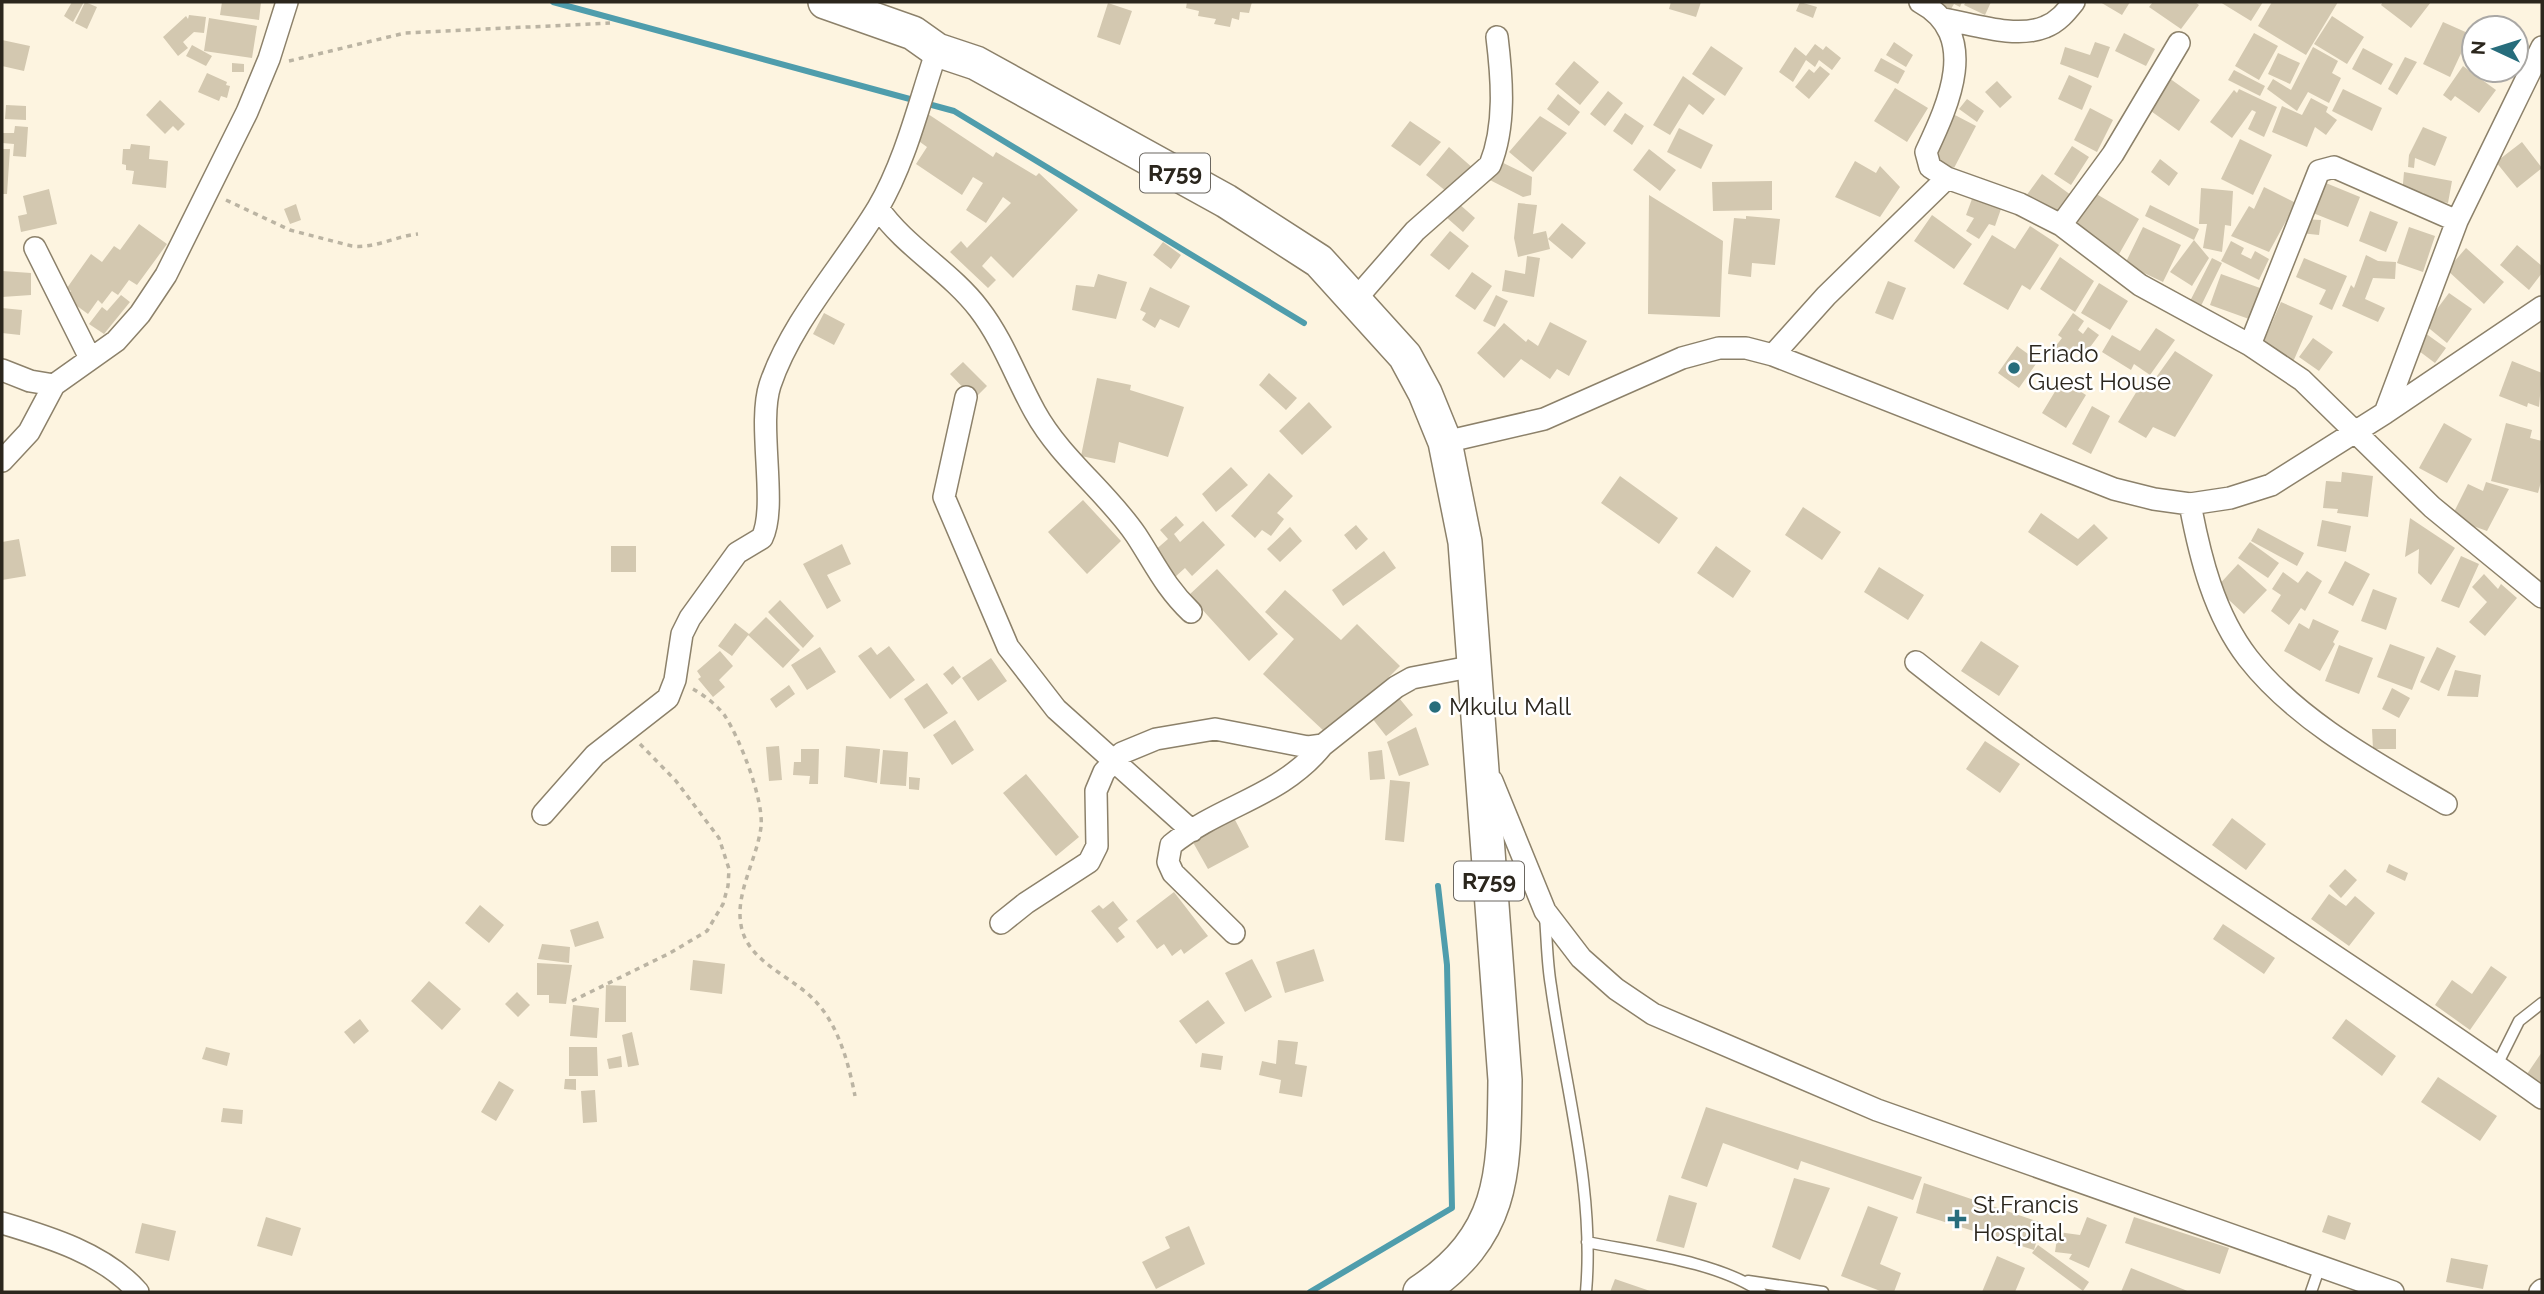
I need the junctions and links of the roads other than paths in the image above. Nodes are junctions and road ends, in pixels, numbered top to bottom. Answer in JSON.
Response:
{"nodes":[{"id":1,"x":287,"y":2,"type":"edge"},
{"id":2,"x":825,"y":2,"type":"edge"},
{"id":3,"x":1920,"y":2,"type":"edge"},
{"id":4,"x":2074,"y":2,"type":"edge"},
{"id":5,"x":1944,"y":19,"type":"junction"},
{"id":6,"x":1497,"y":37,"type":"dead end"},
{"id":7,"x":2179,"y":43,"type":"dead end"},
{"id":8,"x":2542,"y":47,"type":"edge"},
{"id":9,"x":937,"y":50,"type":"junction"},
{"id":10,"x":1947,"y":178,"type":"junction"},
{"id":11,"x":878,"y":208,"type":"junction"},
{"id":12,"x":2457,"y":221,"type":"junction"},
{"id":13,"x":2061,"y":225,"type":"junction"},
{"id":14,"x":35,"y":248,"type":"dead end"},
{"id":15,"x":1354,"y":301,"type":"junction"},
{"id":16,"x":2542,"y":307,"type":"edge"},
{"id":17,"x":2250,"y":345,"type":"junction"},
{"id":18,"x":1773,"y":355,"type":"junction"},
{"id":19,"x":90,"y":358,"type":"junction"},
{"id":20,"x":2,"y":370,"type":"edge"},
{"id":21,"x":54,"y":385,"type":"junction"},
{"id":22,"x":966,"y":397,"type":"dead end"},
{"id":23,"x":2385,"y":413,"type":"junction"},
{"id":24,"x":2355,"y":433,"type":"junction"},
{"id":25,"x":1445,"y":442,"type":"junction"},
{"id":26,"x":2,"y":461,"type":"edge"},
{"id":27,"x":2190,"y":504,"type":"junction"},
{"id":28,"x":2542,"y":597,"type":"edge"},
{"id":29,"x":1191,"y":612,"type":"dead end"},
{"id":30,"x":1916,"y":662,"type":"dead end"},
{"id":31,"x":1475,"y":666,"type":"junction"},
{"id":32,"x":1323,"y":745,"type":"junction"},
{"id":33,"x":1481,"y":753,"type":"junction"},
{"id":34,"x":1113,"y":762,"type":"junction"},
{"id":35,"x":2446,"y":804,"type":"dead end"},
{"id":36,"x":543,"y":814,"type":"dead end"},
{"id":37,"x":1192,"y":831,"type":"junction"},
{"id":38,"x":1545,"y":911,"type":"junction"},
{"id":39,"x":1001,"y":923,"type":"dead end"},
{"id":40,"x":1234,"y":933,"type":"dead end"},
{"id":41,"x":2542,"y":1003,"type":"edge"},
{"id":42,"x":2497,"y":1065,"type":"junction"},
{"id":43,"x":2542,"y":1098,"type":"edge"},
{"id":44,"x":2,"y":1223,"type":"edge"},
{"id":45,"x":1587,"y":1242,"type":"junction"},
{"id":46,"x":2320,"y":1266,"type":"junction"},
{"id":47,"x":1745,"y":1281,"type":"junction"},
{"id":48,"x":138,"y":1292,"type":"edge"},
{"id":49,"x":1421,"y":1292,"type":"edge"},
{"id":50,"x":1587,"y":1292,"type":"edge"},
{"id":51,"x":1761,"y":1292,"type":"edge"},
{"id":52,"x":1823,"y":1292,"type":"edge"},
{"id":53,"x":2311,"y":1292,"type":"edge"},
{"id":54,"x":2393,"y":1292,"type":"edge"}],
"edges":[{"from":1,"to":19,"type":"street"},
{"from":2,"to":9,"type":"main road","number":"R759"},
{"from":3,"to":5,"type":"street"},
{"from":4,"to":5,"type":"street"},
{"from":5,"to":10,"type":"street"},
{"from":6,"to":15,"type":"street"},
{"from":7,"to":13,"type":"street"},
{"from":8,"to":12,"type":"street"},
{"from":9,"to":11,"type":"street"},
{"from":9,"to":15,"type":"main road","number":"R759"},
{"from":10,"to":13,"type":"street"},
{"from":10,"to":18,"type":"street"},
{"from":11,"to":29,"type":"street"},
{"from":11,"to":36,"type":"street"},
{"from":12,"to":17,"type":"street"},
{"from":12,"to":23,"type":"street"},
{"from":13,"to":17,"type":"street"},
{"from":14,"to":19,"type":"street"},
{"from":15,"to":25,"type":"main road","number":"R759"},
{"from":16,"to":23,"type":"street"},
{"from":17,"to":24,"type":"street"},
{"from":18,"to":25,"type":"street"},
{"from":18,"to":27,"type":"street"},
{"from":19,"to":21,"type":"street"},
{"from":20,"to":21,"type":"street"},
{"from":21,"to":26,"type":"street"},
{"from":22,"to":34,"type":"street"},
{"from":23,"to":24,"type":"street"},
{"from":24,"to":27,"type":"street"},
{"from":24,"to":28,"type":"street"},
{"from":25,"to":31,"type":"main road","number":"R759"},
{"from":27,"to":35,"type":"street"},
{"from":30,"to":42,"type":"street"},
{"from":31,"to":32,"type":"street"},
{"from":31,"to":33,"type":"main road","number":"R759"},
{"from":32,"to":34,"type":"street"},
{"from":32,"to":37,"type":"street"},
{"from":33,"to":38,"type":"street"},
{"from":33,"to":49,"type":"main road","number":"R759"},
{"from":34,"to":37,"type":"street"},
{"from":34,"to":39,"type":"street"},
{"from":37,"to":40,"type":"street"},
{"from":38,"to":45,"type":"lane"},
{"from":38,"to":46,"type":"street"},
{"from":41,"to":42,"type":"lane"},
{"from":42,"to":43,"type":"street"},
{"from":44,"to":48,"type":"street"},
{"from":45,"to":47,"type":"lane"},
{"from":45,"to":50,"type":"lane"},
{"from":46,"to":53,"type":"lane"},
{"from":46,"to":54,"type":"street"},
{"from":47,"to":51,"type":"lane"},
{"from":47,"to":52,"type":"lane"}]}
